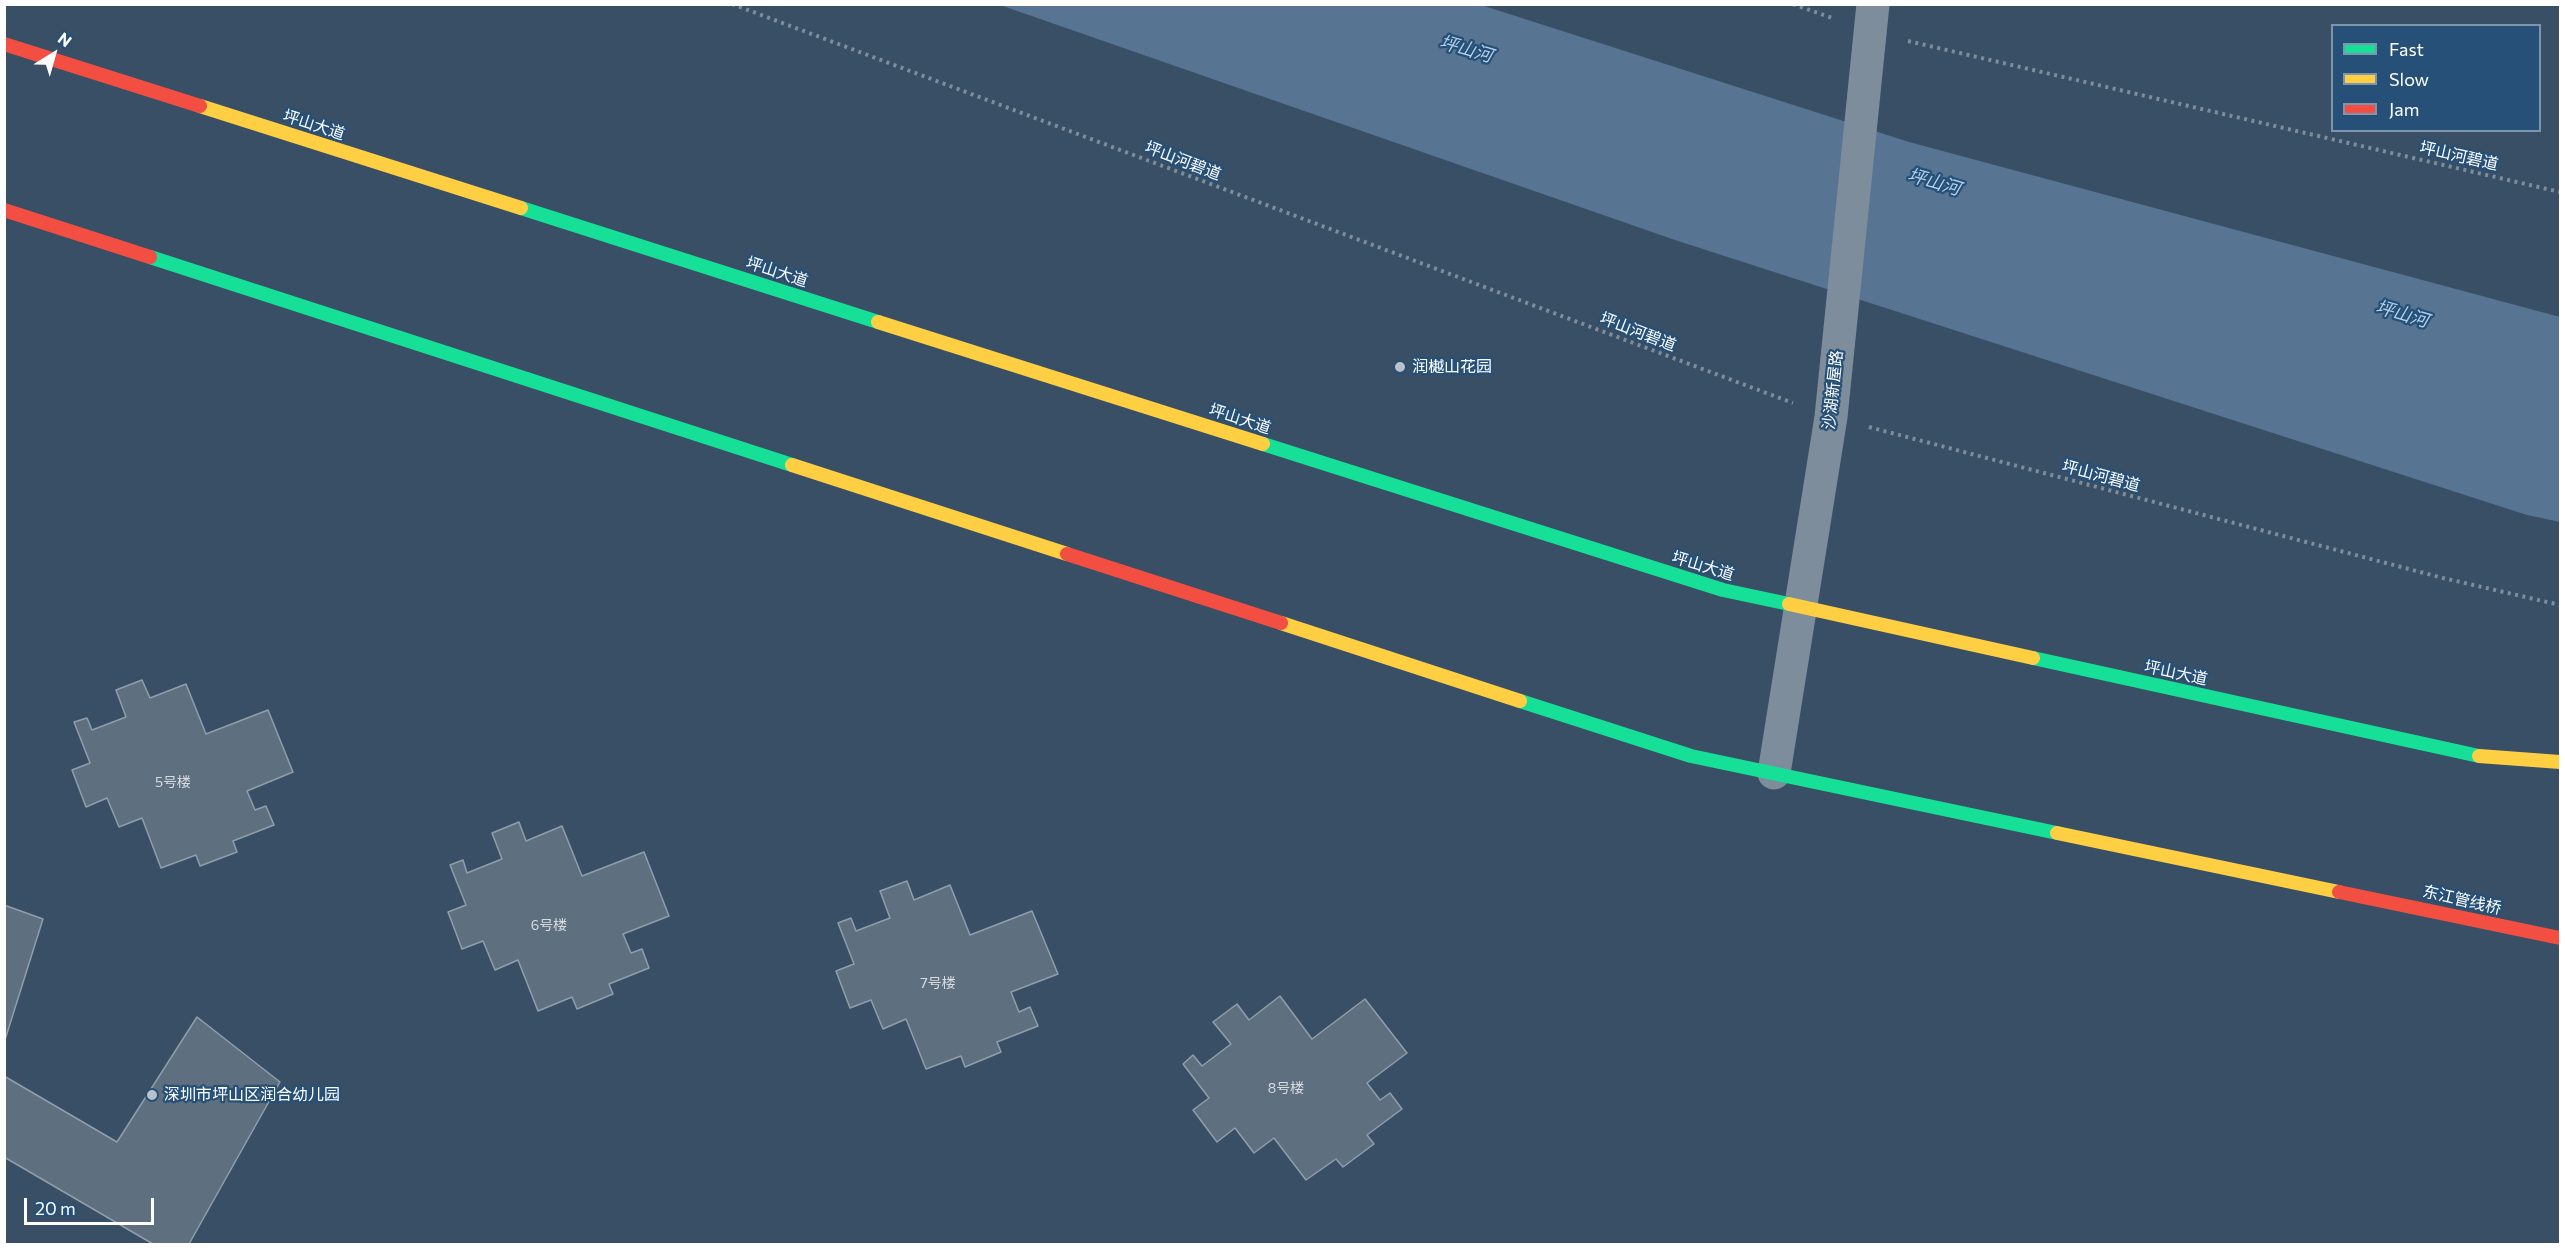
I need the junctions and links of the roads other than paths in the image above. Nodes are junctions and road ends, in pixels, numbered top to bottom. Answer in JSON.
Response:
{"nodes":[{"id":1,"x":1870,"y":18,"type":"edge"},
{"id":2,"x":4,"y":44,"type":"edge"},
{"id":3,"x":4,"y":210,"type":"edge"},
{"id":4,"x":1801,"y":607,"type":"junction"},
{"id":5,"x":2560,"y":762,"type":"edge"},
{"id":6,"x":1774,"y":773,"type":"junction"},
{"id":7,"x":2557,"y":938,"type":"edge"}],
"edges":[{"from":1,"to":4,"type":"street","name":"沙湖新屋路"},
{"from":2,"to":4,"type":"highway","name":"坪山大道"},
{"from":3,"to":6,"type":"highway"},
{"from":4,"to":5,"type":"highway","name":"坪山大道"},
{"from":4,"to":6,"type":"street","name":"沙湖新屋路"},
{"from":6,"to":7,"type":"highway","name":"东江管线桥"}]}
